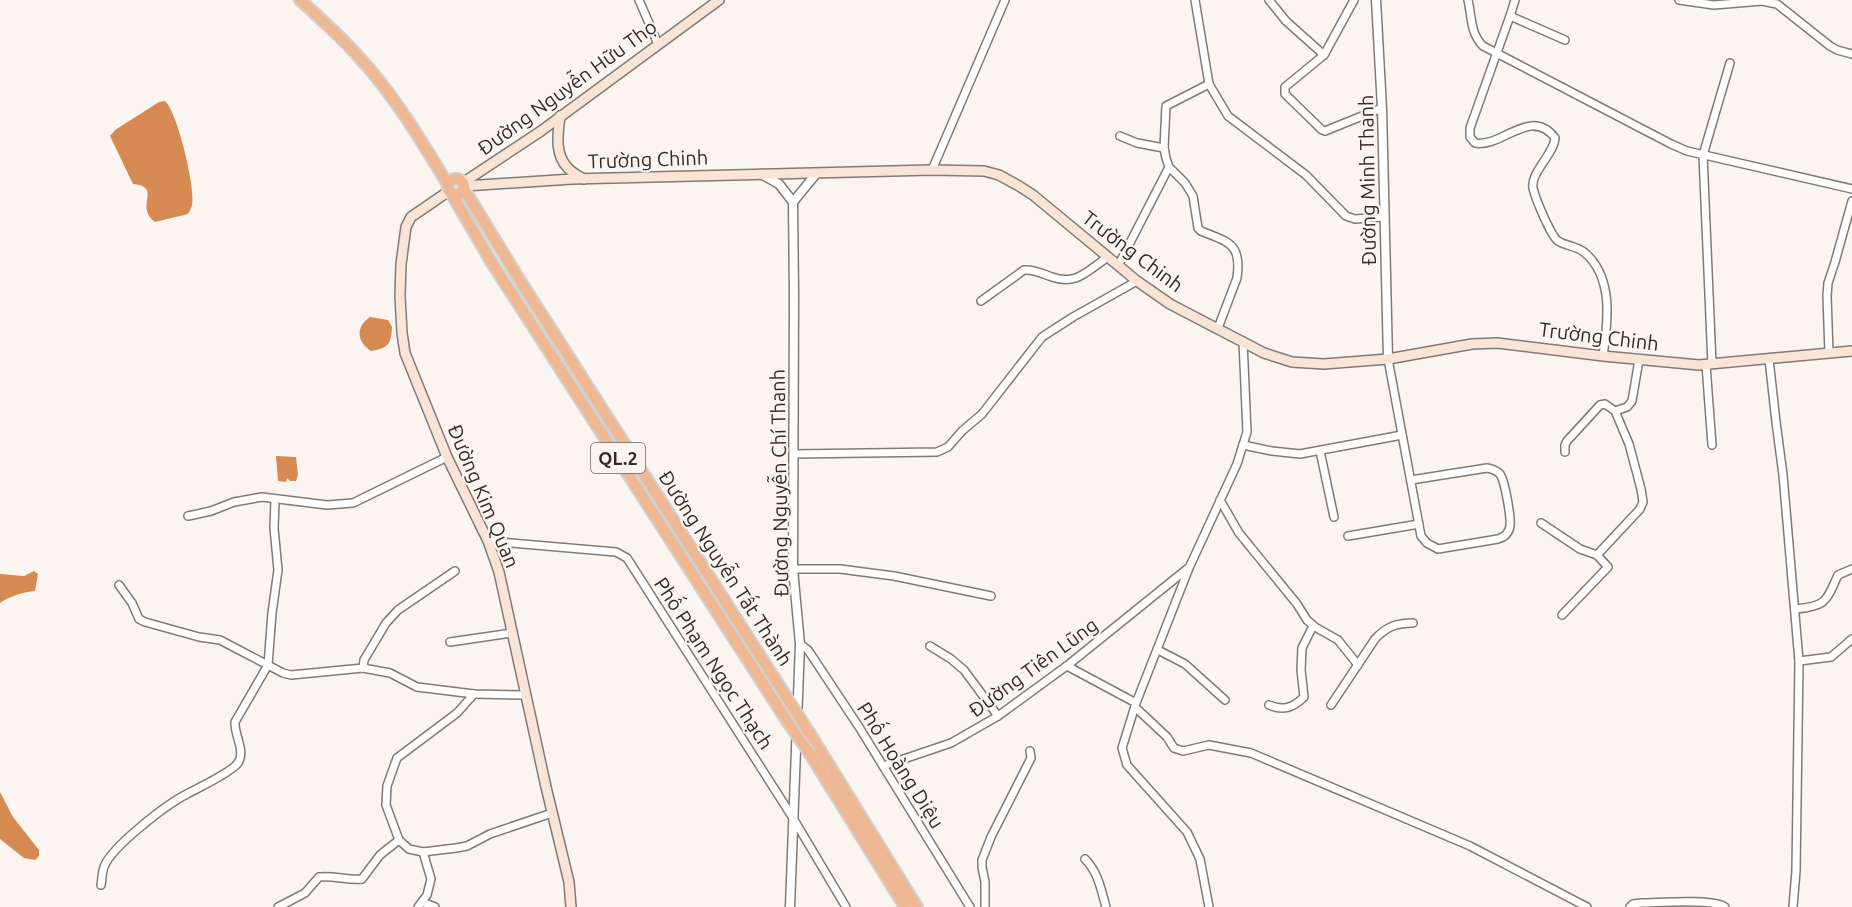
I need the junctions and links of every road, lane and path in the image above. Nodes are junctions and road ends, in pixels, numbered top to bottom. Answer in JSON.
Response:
{"nodes":[{"id":1,"x":300,"y":0,"type":"edge"},
{"id":2,"x":639,"y":0,"type":"edge"},
{"id":3,"x":719,"y":0,"type":"edge"},
{"id":4,"x":1005,"y":0,"type":"edge"},
{"id":5,"x":1195,"y":0,"type":"edge"},
{"id":6,"x":1269,"y":0,"type":"edge"},
{"id":7,"x":1354,"y":0,"type":"edge"},
{"id":8,"x":1376,"y":0,"type":"edge"},
{"id":9,"x":1468,"y":0,"type":"edge"},
{"id":10,"x":1515,"y":0,"type":"edge"},
{"id":11,"x":1679,"y":0,"type":"edge"},
{"id":12,"x":1510,"y":16,"type":"junction"},
{"id":13,"x":1565,"y":40,"type":"dead end"},
{"id":14,"x":658,"y":44,"type":"junction"},
{"id":15,"x":1852,"y":54,"type":"edge"},
{"id":16,"x":1497,"y":55,"type":"junction"},
{"id":17,"x":1324,"y":56,"type":"junction"},
{"id":18,"x":1730,"y":63,"type":"dead end"},
{"id":19,"x":1209,"y":84,"type":"junction"},
{"id":20,"x":1382,"y":108,"type":"junction"},
{"id":21,"x":560,"y":116,"type":"junction"},
{"id":22,"x":1120,"y":136,"type":"dead end"},
{"id":23,"x":1164,"y":148,"type":"junction"},
{"id":24,"x":1703,"y":155,"type":"junction"},
{"id":25,"x":1169,"y":167,"type":"junction"},
{"id":26,"x":932,"y":170,"type":"junction"},
{"id":27,"x":761,"y":174,"type":"junction"},
{"id":28,"x":816,"y":174,"type":"junction"},
{"id":29,"x":584,"y":179,"type":"junction"},
{"id":30,"x":464,"y":186,"type":"junction"},
{"id":31,"x":1852,"y":189,"type":"edge"},
{"id":32,"x":449,"y":190,"type":"junction"},
{"id":33,"x":1852,"y":201,"type":"edge"},
{"id":34,"x":793,"y":202,"type":"junction"},
{"id":35,"x":1384,"y":217,"type":"junction"},
{"id":36,"x":1108,"y":257,"type":"junction"},
{"id":37,"x":1118,"y":266,"type":"junction"},
{"id":38,"x":1137,"y":281,"type":"junction"},
{"id":39,"x":981,"y":301,"type":"dead end"},
{"id":40,"x":1218,"y":328,"type":"junction"},
{"id":41,"x":1243,"y":341,"type":"junction"},
{"id":42,"x":1852,"y":351,"type":"edge"},
{"id":43,"x":1829,"y":353,"type":"junction"},
{"id":44,"x":1603,"y":356,"type":"junction"},
{"id":45,"x":1388,"y":359,"type":"junction"},
{"id":46,"x":1769,"y":359,"type":"junction"},
{"id":47,"x":1639,"y":360,"type":"junction"},
{"id":48,"x":1709,"y":364,"type":"junction"},
{"id":49,"x":1615,"y":411,"type":"junction"},
{"id":50,"x":1402,"y":435,"type":"junction"},
{"id":51,"x":1243,"y":445,"type":"junction"},
{"id":52,"x":1712,"y":445,"type":"dead end"},
{"id":53,"x":1320,"y":451,"type":"junction"},
{"id":54,"x":1565,"y":452,"type":"dead end"},
{"id":55,"x":794,"y":454,"type":"junction"},
{"id":56,"x":447,"y":457,"type":"junction"},
{"id":57,"x":1411,"y":480,"type":"junction"},
{"id":58,"x":274,"y":500,"type":"junction"},
{"id":59,"x":1220,"y":500,"type":"junction"},
{"id":60,"x":188,"y":516,"type":"dead end"},
{"id":61,"x":1334,"y":517,"type":"dead end"},
{"id":62,"x":1541,"y":523,"type":"dead end"},
{"id":63,"x":1419,"y":524,"type":"junction"},
{"id":64,"x":1348,"y":536,"type":"dead end"},
{"id":65,"x":488,"y":541,"type":"junction"},
{"id":66,"x":1597,"y":555,"type":"junction"},
{"id":67,"x":1189,"y":568,"type":"junction"},
{"id":68,"x":1852,"y":569,"type":"edge"},
{"id":69,"x":793,"y":570,"type":"junction"},
{"id":70,"x":456,"y":571,"type":"dead end"},
{"id":71,"x":119,"y":585,"type":"dead end"},
{"id":72,"x":991,"y":596,"type":"dead end"},
{"id":73,"x":1796,"y":609,"type":"junction"},
{"id":74,"x":1562,"y":615,"type":"dead end"},
{"id":75,"x":1413,"y":622,"type":"dead end"},
{"id":76,"x":1313,"y":626,"type":"junction"},
{"id":77,"x":512,"y":633,"type":"junction"},
{"id":78,"x":1852,"y":639,"type":"edge"},
{"id":79,"x":450,"y":642,"type":"dead end"},
{"id":80,"x":800,"y":644,"type":"junction"},
{"id":81,"x":930,"y":646,"type":"dead end"},
{"id":82,"x":1158,"y":650,"type":"junction"},
{"id":83,"x":1799,"y":661,"type":"junction"},
{"id":84,"x":268,"y":665,"type":"junction"},
{"id":85,"x":1358,"y":665,"type":"junction"},
{"id":86,"x":1067,"y":666,"type":"junction"},
{"id":87,"x":363,"y":668,"type":"junction"},
{"id":88,"x":474,"y":694,"type":"junction"},
{"id":89,"x":526,"y":695,"type":"junction"},
{"id":90,"x":1225,"y":700,"type":"dead end"},
{"id":91,"x":1135,"y":705,"type":"junction"},
{"id":92,"x":1269,"y":705,"type":"dead end"},
{"id":93,"x":1331,"y":705,"type":"dead end"},
{"id":94,"x":998,"y":716,"type":"junction"},
{"id":95,"x":1030,"y":751,"type":"dead end"},
{"id":96,"x":883,"y":766,"type":"junction"},
{"id":97,"x":552,"y":813,"type":"junction"},
{"id":98,"x":793,"y":818,"type":"junction"},
{"id":99,"x":399,"y":840,"type":"junction"},
{"id":100,"x":423,"y":852,"type":"junction"},
{"id":101,"x":1085,"y":859,"type":"dead end"},
{"id":102,"x":101,"y":885,"type":"dead end"},
{"id":103,"x":420,"y":904,"type":"edge"},
{"id":104,"x":278,"y":907,"type":"edge"},
{"id":105,"x":435,"y":907,"type":"edge"},
{"id":106,"x":571,"y":907,"type":"edge"},
{"id":107,"x":580,"y":907,"type":"edge"},
{"id":108,"x":790,"y":907,"type":"edge"},
{"id":109,"x":846,"y":907,"type":"edge"},
{"id":110,"x":905,"y":907,"type":"edge"},
{"id":111,"x":917,"y":907,"type":"edge"},
{"id":112,"x":970,"y":907,"type":"edge"},
{"id":113,"x":985,"y":907,"type":"edge"},
{"id":114,"x":1106,"y":907,"type":"edge"},
{"id":115,"x":1209,"y":907,"type":"edge"},
{"id":116,"x":1587,"y":907,"type":"edge"},
{"id":117,"x":1630,"y":907,"type":"edge"},
{"id":118,"x":1725,"y":907,"type":"edge"},
{"id":119,"x":1793,"y":907,"type":"edge"}],
"edges":[{"from":1,"to":32,"type":"highway","number":"QL.2"},
{"from":2,"to":14,"type":"street"},
{"from":3,"to":14,"type":"main road","name":"Đường Nguyễn Hữu Thọ"},
{"from":4,"to":26,"type":"street"},
{"from":5,"to":19,"type":"street"},
{"from":6,"to":17,"type":"street"},
{"from":7,"to":17,"type":"street"},
{"from":8,"to":20,"type":"street","name":"Đường Minh Thanh"},
{"from":9,"to":16,"type":"street"},
{"from":10,"to":12,"type":"street"},
{"from":11,"to":15,"type":"street"},
{"from":12,"to":13,"type":"street"},
{"from":12,"to":16,"type":"street"},
{"from":14,"to":21,"type":"main road","name":"Đường Nguyễn Hữu Thọ"},
{"from":16,"to":24,"type":"street"},
{"from":16,"to":44,"type":"street"},
{"from":17,"to":20,"type":"street"},
{"from":18,"to":24,"type":"street"},
{"from":19,"to":23,"type":"street"},
{"from":19,"to":35,"type":"street"},
{"from":20,"to":35,"type":"street","name":"Đường Minh Thanh"},
{"from":21,"to":29,"type":"main road"},
{"from":21,"to":30,"type":"main road","name":"Đường Nguyễn Hữu Thọ"},
{"from":22,"to":23,"type":"street"},
{"from":23,"to":25,"type":"street"},
{"from":24,"to":31,"type":"street"},
{"from":24,"to":48,"type":"street"},
{"from":25,"to":37,"type":"street"},
{"from":25,"to":40,"type":"street"},
{"from":26,"to":28,"type":"main road","name":"Trường Chinh"},
{"from":26,"to":36,"type":"main road","name":"Trường Chinh"},
{"from":27,"to":28,"type":"main road","name":"Trường Chinh"},
{"from":27,"to":29,"type":"main road","name":"Trường Chinh"},
{"from":27,"to":34,"type":"street"},
{"from":28,"to":34,"type":"street"},
{"from":29,"to":30,"type":"main road","name":"Trường Chinh"},
{"from":30,"to":32,"type":"highway"},
{"from":30,"to":111,"type":"highway","name":"Đường Nguyễn Tất Thành","number":"QL.2","bridge":true},
{"from":32,"to":56,"type":"main road","name":"Đường Kim Quan"},
{"from":32,"to":110,"type":"highway","name":"Đường Nguyễn Tất Thành","number":"QL.2","bridge":true},
{"from":33,"to":43,"type":"street"},
{"from":34,"to":55,"type":"street","name":"Đường Nguyễn Chí Thanh"},
{"from":35,"to":45,"type":"street","name":"Đường Minh Thanh"},
{"from":36,"to":37,"type":"main road","name":"Trường Chinh"},
{"from":36,"to":39,"type":"street"},
{"from":37,"to":38,"type":"main road","name":"Trường Chinh"},
{"from":38,"to":40,"type":"main road","name":"Trường Chinh"},
{"from":38,"to":55,"type":"street"},
{"from":40,"to":41,"type":"main road","name":"Trường Chinh"},
{"from":41,"to":45,"type":"main road","name":"Trường Chinh"},
{"from":41,"to":51,"type":"street"},
{"from":42,"to":43,"type":"main road","name":"Trường Chinh"},
{"from":43,"to":46,"type":"main road","name":"Trường Chinh"},
{"from":44,"to":45,"type":"main road","name":"Trường Chinh"},
{"from":44,"to":47,"type":"main road","name":"Trường Chinh"},
{"from":45,"to":50,"type":"street"},
{"from":46,"to":48,"type":"main road","name":"Trường Chinh"},
{"from":46,"to":73,"type":"street"},
{"from":47,"to":48,"type":"main road","name":"Trường Chinh"},
{"from":47,"to":49,"type":"street"},
{"from":48,"to":52,"type":"street"},
{"from":49,"to":54,"type":"street"},
{"from":49,"to":66,"type":"street"},
{"from":50,"to":53,"type":"street"},
{"from":50,"to":57,"type":"street"},
{"from":51,"to":53,"type":"street"},
{"from":51,"to":59,"type":"street"},
{"from":53,"to":61,"type":"street"},
{"from":55,"to":69,"type":"street","name":"Đường Nguyễn Chí Thanh"},
{"from":56,"to":58,"type":"street"},
{"from":56,"to":65,"type":"main road","name":"Đường Kim Quan"},
{"from":57,"to":63,"type":"street"},
{"from":57,"to":63,"type":"street"},
{"from":58,"to":60,"type":"street"},
{"from":58,"to":84,"type":"street"},
{"from":59,"to":67,"type":"street"},
{"from":59,"to":76,"type":"street"},
{"from":62,"to":66,"type":"street"},
{"from":63,"to":64,"type":"street"},
{"from":65,"to":77,"type":"main road","name":"Đường Kim Quan"},
{"from":65,"to":98,"type":"street","name":"Phố Phạm Ngọc Thạch"},
{"from":66,"to":74,"type":"street"},
{"from":67,"to":82,"type":"street"},
{"from":67,"to":86,"type":"street","name":"Đường Tiên Lũng"},
{"from":68,"to":73,"type":"street"},
{"from":69,"to":72,"type":"street"},
{"from":69,"to":80,"type":"street","name":"Đường Nguyễn Chí Thanh"},
{"from":70,"to":87,"type":"street"},
{"from":71,"to":84,"type":"street"},
{"from":73,"to":83,"type":"street"},
{"from":75,"to":85,"type":"street"},
{"from":76,"to":85,"type":"street"},
{"from":76,"to":92,"type":"street"},
{"from":77,"to":79,"type":"street"},
{"from":77,"to":89,"type":"main road","name":"Đường Kim Quan"},
{"from":78,"to":83,"type":"street"},
{"from":80,"to":96,"type":"street","name":"Phố Hoàng Diệu"},
{"from":80,"to":98,"type":"street","name":"Đường Nguyễn Chí Thanh"},
{"from":81,"to":94,"type":"street"},
{"from":82,"to":90,"type":"street"},
{"from":82,"to":91,"type":"street"},
{"from":83,"to":119,"type":"street"},
{"from":84,"to":87,"type":"street"},
{"from":84,"to":102,"type":"street"},
{"from":85,"to":93,"type":"street"},
{"from":86,"to":91,"type":"street"},
{"from":86,"to":94,"type":"street","name":"Đường Tiên Lũng"},
{"from":87,"to":88,"type":"street"},
{"from":88,"to":89,"type":"street"},
{"from":88,"to":99,"type":"street"},
{"from":89,"to":97,"type":"main road","name":"Đường Kim Quan"},
{"from":91,"to":115,"type":"street"},
{"from":91,"to":116,"type":"street"},
{"from":94,"to":96,"type":"street","name":"Đường Tiên Lũng"},
{"from":95,"to":113,"type":"street"},
{"from":96,"to":112,"type":"street","name":"Phố Hoàng Diệu"},
{"from":97,"to":100,"type":"street"},
{"from":97,"to":106,"type":"main road","name":"Đường Kim Quan"},
{"from":98,"to":108,"type":"street","name":"Đường Nguyễn Chí Thanh"},
{"from":98,"to":109,"type":"street","name":"Phố Phạm Ngọc Thạch"},
{"from":99,"to":100,"type":"street"},
{"from":99,"to":104,"type":"street"},
{"from":100,"to":103,"type":"street"},
{"from":101,"to":114,"type":"street"},
{"from":103,"to":105,"type":"street"},
{"from":106,"to":107,"type":"street"},
{"from":117,"to":118,"type":"street"}]}
